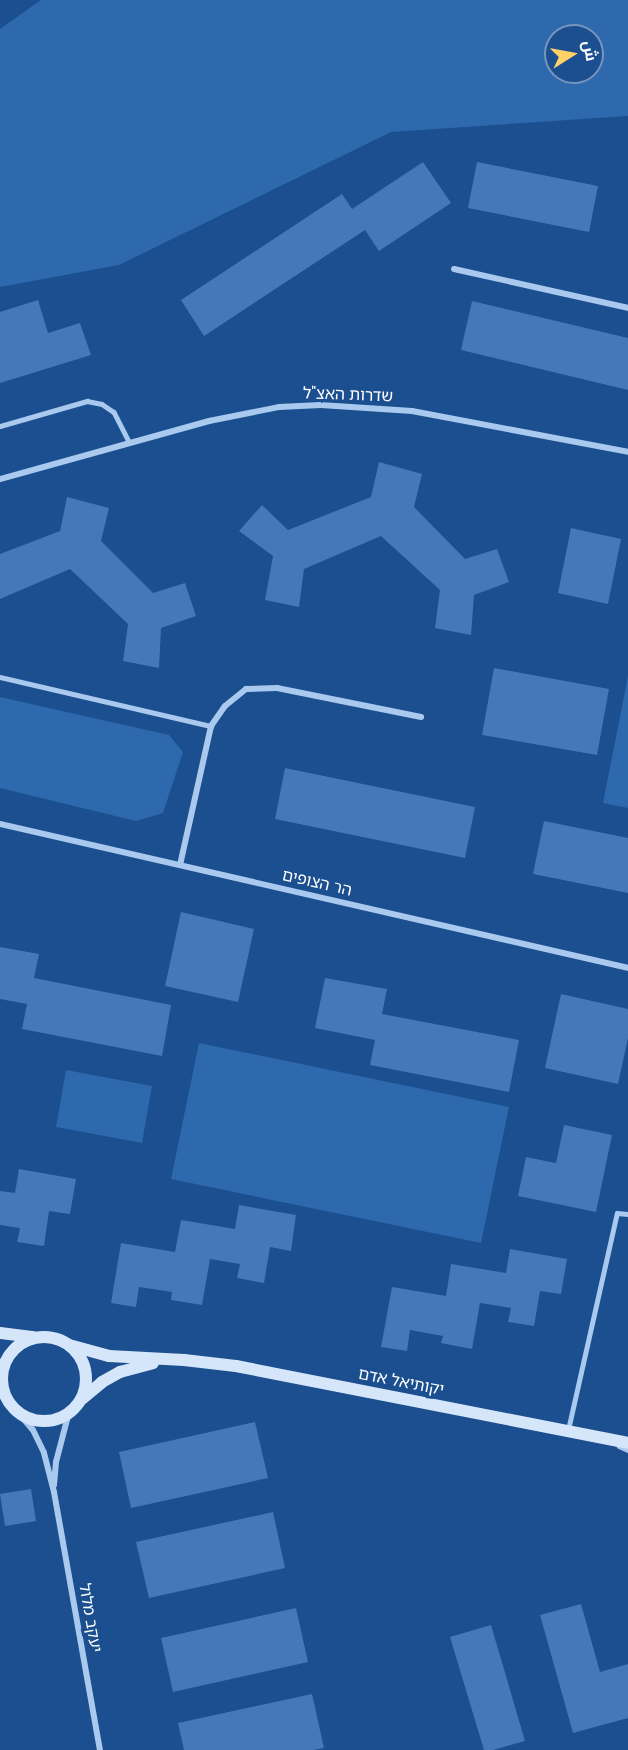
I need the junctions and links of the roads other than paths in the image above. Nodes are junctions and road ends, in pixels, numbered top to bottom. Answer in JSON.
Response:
{"nodes":[{"id":1,"x":454,"y":269,"type":"dead end"},
{"id":2,"x":628,"y":308,"type":"edge"},
{"id":3,"x":0,"y":426,"type":"edge"},
{"id":4,"x":129,"y":442,"type":"junction"},
{"id":5,"x":628,"y":452,"type":"edge"},
{"id":6,"x":0,"y":479,"type":"edge"},
{"id":7,"x":0,"y":677,"type":"edge"},
{"id":8,"x":421,"y":717,"type":"dead end"},
{"id":9,"x":211,"y":726,"type":"junction"},
{"id":10,"x":0,"y":824,"type":"edge"},
{"id":11,"x":180,"y":865,"type":"junction"},
{"id":12,"x":628,"y":968,"type":"edge"},
{"id":13,"x":628,"y":1214,"type":"edge"},
{"id":14,"x":0,"y":1333,"type":"edge"},
{"id":15,"x":35,"y":1337,"type":"junction"},
{"id":16,"x":69,"y":1345,"type":"junction"},
{"id":17,"x":167,"y":1359,"type":"junction"},
{"id":18,"x":1,"y":1383,"type":"edge"},
{"id":19,"x":79,"y":1402,"type":"junction"},
{"id":20,"x":16,"y":1410,"type":"junction"},
{"id":21,"x":69,"y":1412,"type":"junction"},
{"id":22,"x":567,"y":1431,"type":"junction"},
{"id":23,"x":603,"y":1438,"type":"junction"},
{"id":24,"x":628,"y":1443,"type":"edge"},
{"id":25,"x":628,"y":1450,"type":"edge"},
{"id":26,"x":54,"y":1492,"type":"junction"},
{"id":27,"x":100,"y":1750,"type":"edge"}],
"edges":[{"from":1,"to":2,"type":"street"},
{"from":3,"to":4,"type":"lane"},
{"from":4,"to":5,"type":"street","name":"שדרות האצ\"ל"},
{"from":4,"to":6,"type":"street","name":"שדרות האצ\"ל"},
{"from":7,"to":9,"type":"lane"},
{"from":8,"to":9,"type":"street"},
{"from":9,"to":11,"type":"street"},
{"from":10,"to":11,"type":"street","name":"הר הצופים"},
{"from":11,"to":12,"type":"street","name":"הר הצופים"},
{"from":13,"to":22,"type":"lane"},
{"from":14,"to":15,"type":"street"},
{"from":15,"to":16,"type":"street"},
{"from":15,"to":18,"type":"street"},
{"from":16,"to":17,"type":"street","name":"יקותיאל אדם"},
{"from":16,"to":19,"type":"street"},
{"from":17,"to":19,"type":"street","name":"יקותיאל אדם"},
{"from":17,"to":22,"type":"street","name":"יקותיאל אדם"},
{"from":18,"to":20,"type":"street"},
{"from":19,"to":21,"type":"street"},
{"from":20,"to":21,"type":"street"},
{"from":20,"to":26,"type":"street","name":"יעקב מלול"},
{"from":21,"to":26,"type":"street","name":"יעקב מלול"},
{"from":22,"to":23,"type":"street","name":"יקותיאל אדם"},
{"from":23,"to":24,"type":"street","name":"יקותיאל אדם"},
{"from":23,"to":25,"type":"lane"},
{"from":26,"to":27,"type":"street","name":"יעקב מלול"}]}
